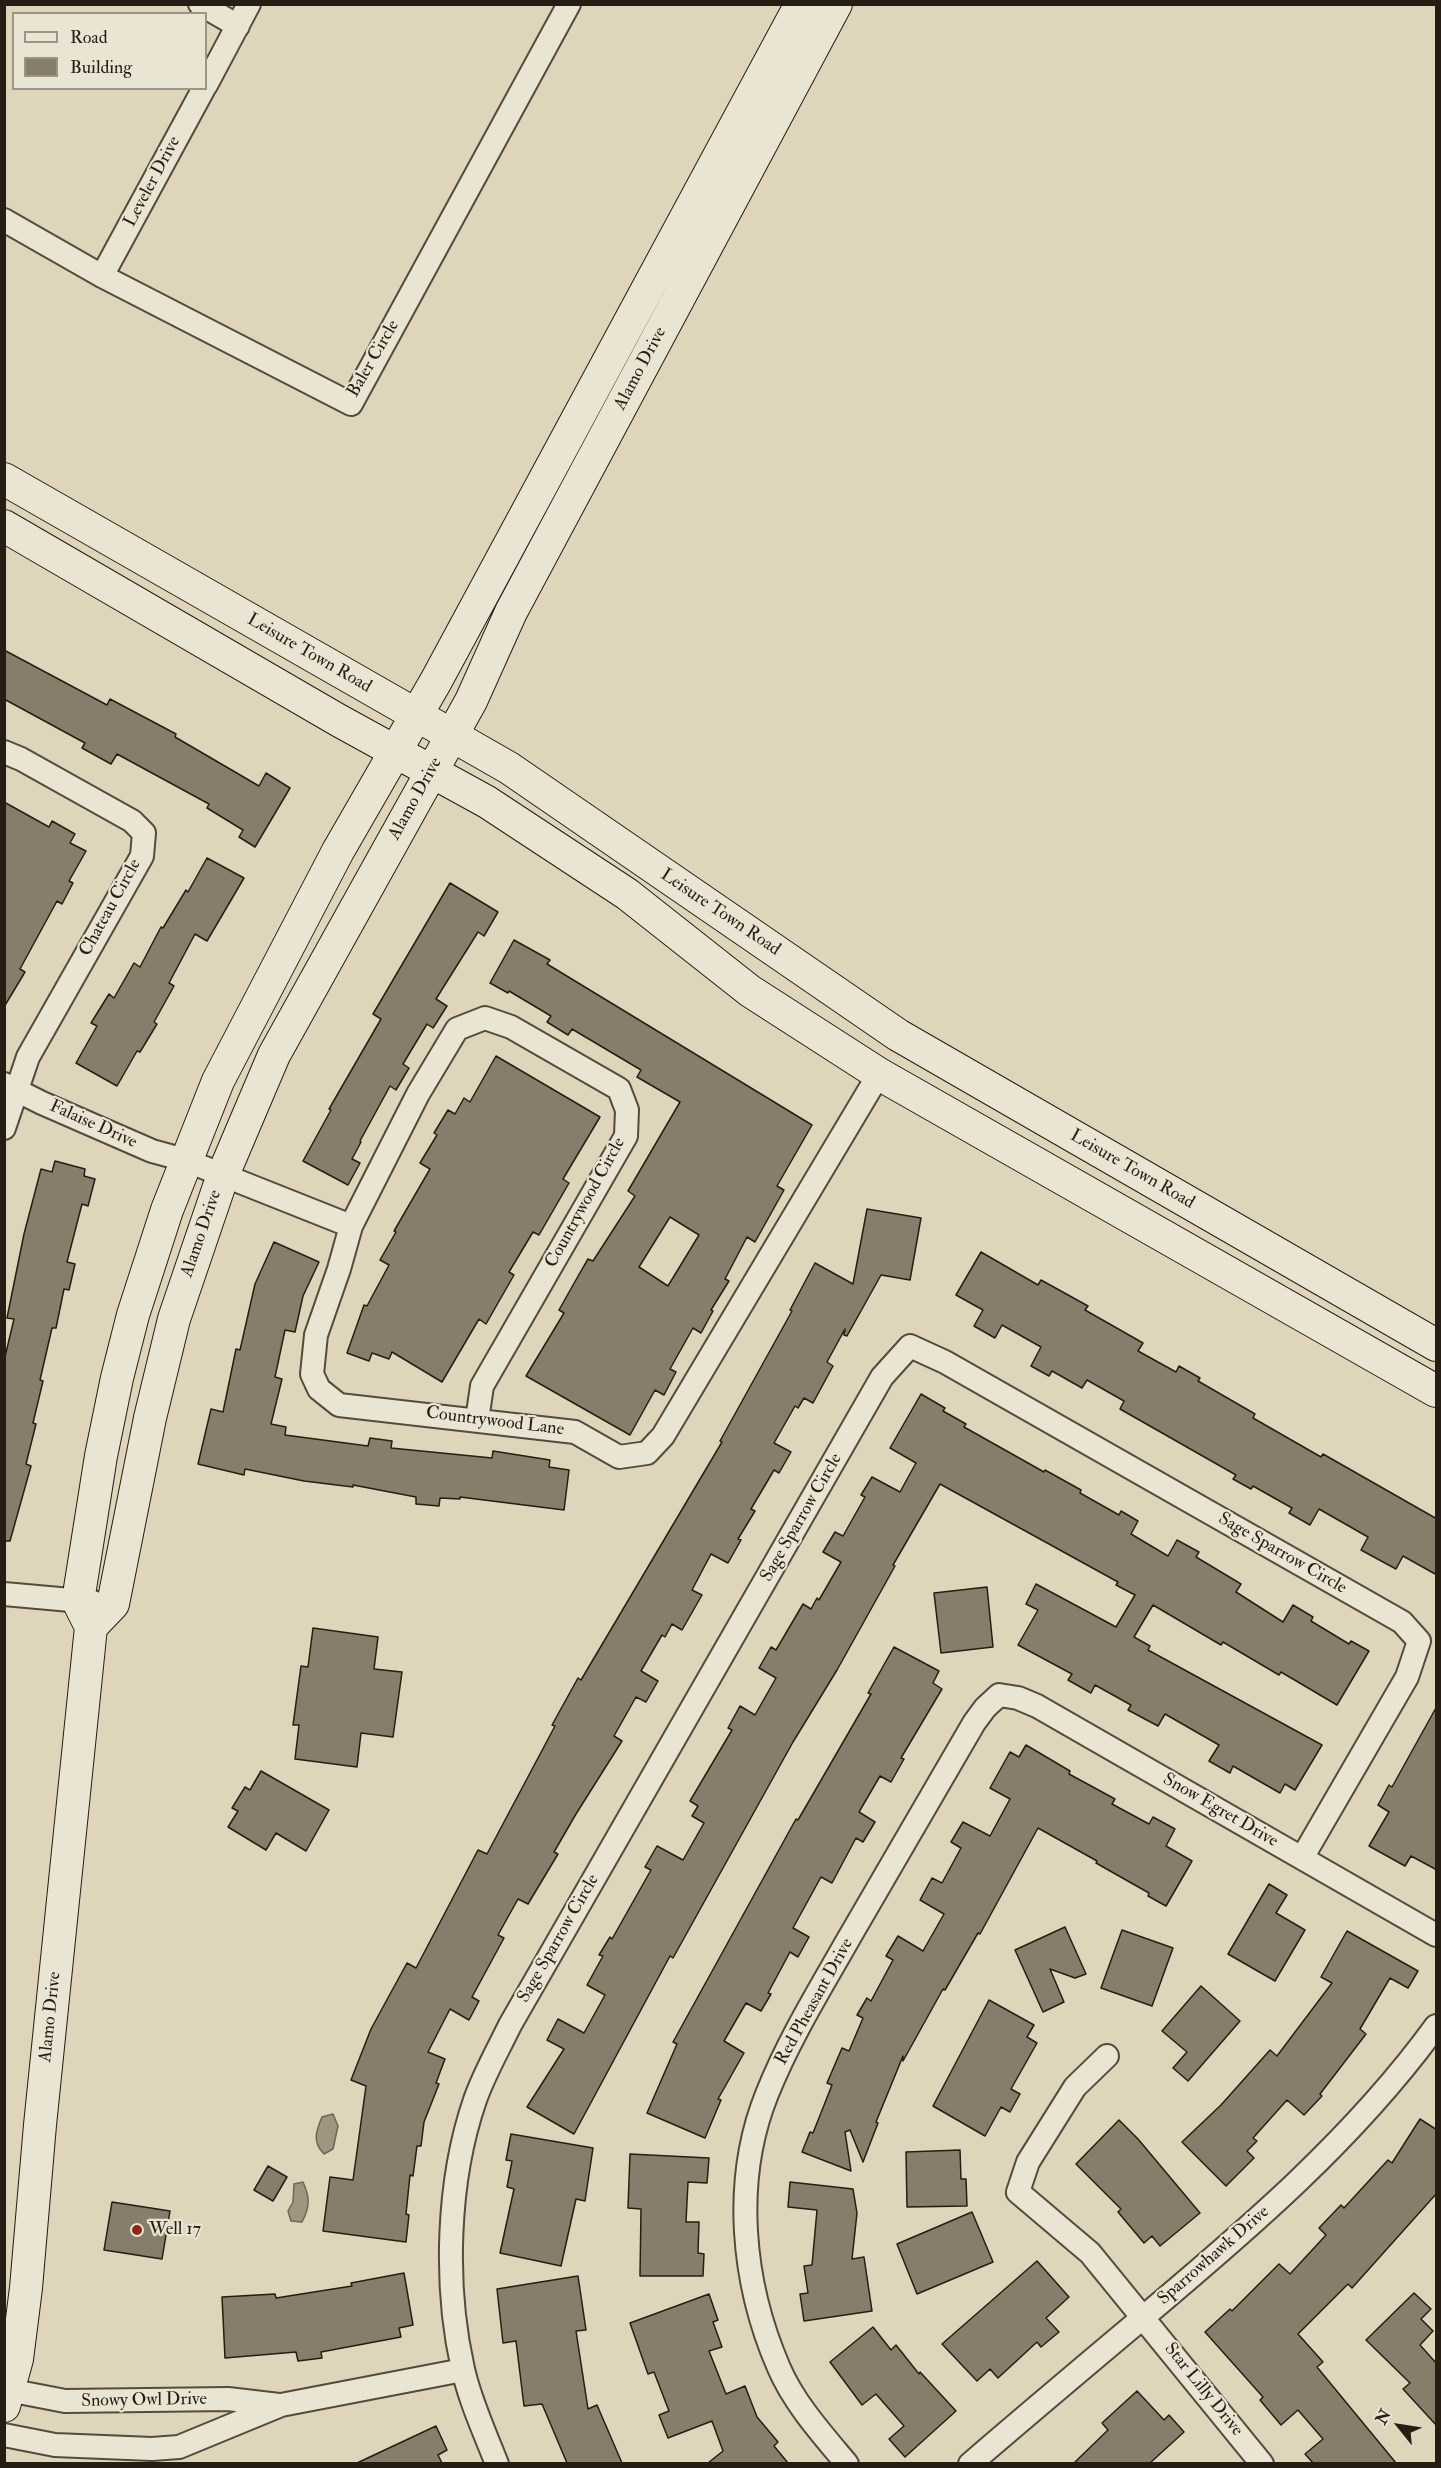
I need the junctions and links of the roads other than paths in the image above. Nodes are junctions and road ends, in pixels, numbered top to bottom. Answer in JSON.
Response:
{"nodes":[{"id":1,"x":200,"y":4,"type":"edge"},
{"id":2,"x":249,"y":4,"type":"edge"},
{"id":3,"x":569,"y":4,"type":"edge"},
{"id":4,"x":801,"y":4,"type":"edge"},
{"id":5,"x":836,"y":4,"type":"edge"},
{"id":6,"x":238,"y":26,"type":"junction"},
{"id":7,"x":207,"y":83,"type":"edge"},
{"id":8,"x":203,"y":90,"type":"edge"},
{"id":9,"x":4,"y":220,"type":"edge"},
{"id":10,"x":102,"y":276,"type":"junction"},
{"id":11,"x":4,"y":479,"type":"edge"},
{"id":12,"x":4,"y":526,"type":"edge"},
{"id":13,"x":416,"y":715,"type":"junction"},
{"id":14,"x":452,"y":735,"type":"junction"},
{"id":15,"x":4,"y":752,"type":"edge"},
{"id":16,"x":395,"y":752,"type":"junction"},
{"id":17,"x":431,"y":772,"type":"junction"},
{"id":18,"x":879,"y":1074,"type":"junction"},
{"id":19,"x":10,"y":1087,"type":"edge"},
{"id":20,"x":4,"y":1128,"type":"edge"},
{"id":21,"x":185,"y":1160,"type":"junction"},
{"id":22,"x":223,"y":1175,"type":"junction"},
{"id":23,"x":351,"y":1226,"type":"junction"},
{"id":24,"x":1437,"y":1345,"type":"edge"},
{"id":25,"x":1437,"y":1391,"type":"edge"},
{"id":26,"x":477,"y":1420,"type":"junction"},
{"id":27,"x":4,"y":1594,"type":"edge"},
{"id":28,"x":84,"y":1614,"type":"junction"},
{"id":29,"x":999,"y":1695,"type":"joint"},
{"id":30,"x":1302,"y":1858,"type":"junction"},
{"id":31,"x":1437,"y":1935,"type":"edge"},
{"id":32,"x":1437,"y":2026,"type":"edge"},
{"id":33,"x":1107,"y":2056,"type":"dead end"},
{"id":34,"x":1143,"y":2318,"type":"junction"},
{"id":35,"x":463,"y":2370,"type":"junction"},
{"id":36,"x":6,"y":2398,"type":"edge"},
{"id":37,"x":281,"y":2405,"type":"junction"},
{"id":38,"x":4,"y":2435,"type":"edge"},
{"id":39,"x":497,"y":2463,"type":"edge"},
{"id":40,"x":847,"y":2463,"type":"edge"},
{"id":41,"x":970,"y":2463,"type":"edge"},
{"id":42,"x":1262,"y":2463,"type":"edge"}],
"edges":[{"from":1,"to":6,"type":"street"},
{"from":2,"to":6,"type":"street","name":"Leveler Drive"},
{"from":3,"to":10,"type":"street","name":"Baler Circle"},
{"from":4,"to":13,"type":"main road","name":"Alamo Drive"},
{"from":5,"to":14,"type":"main road","name":"Alamo Drive"},
{"from":6,"to":7,"type":"street","name":"Leveler Drive"},
{"from":8,"to":10,"type":"street","name":"Leveler Drive"},
{"from":9,"to":10,"type":"street","name":"Baler Circle"},
{"from":11,"to":13,"type":"main road","name":"Leisure Town Road"},
{"from":12,"to":16,"type":"main road","name":"Leisure Town Road"},
{"from":13,"to":14,"type":"main road","name":"Leisure Town Road"},
{"from":13,"to":16,"type":"main road","name":"Alamo Drive"},
{"from":14,"to":17,"type":"main road","name":"Alamo Drive"},
{"from":14,"to":24,"type":"main road","name":"Leisure Town Road"},
{"from":15,"to":19,"type":"street","name":"Chateau Circle"},
{"from":16,"to":17,"type":"main road","name":"Leisure Town Road"},
{"from":16,"to":21,"type":"main road","name":"Alamo Drive"},
{"from":17,"to":18,"type":"main road","name":"Leisure Town Road"},
{"from":17,"to":22,"type":"main road","name":"Alamo Drive"},
{"from":18,"to":25,"type":"main road","name":"Leisure Town Road"},
{"from":18,"to":26,"type":"street","name":"Countrywood Lane"},
{"from":19,"to":20,"type":"street","name":"Chateau Circle"},
{"from":19,"to":21,"type":"street","name":"Falaise Drive"},
{"from":21,"to":22,"type":"street","name":"Falaise Drive"},
{"from":21,"to":28,"type":"main road","name":"Alamo Drive"},
{"from":22,"to":23,"type":"street","name":"Falaise Drive"},
{"from":22,"to":28,"type":"main road","name":"Alamo Drive"},
{"from":23,"to":26,"type":"street","name":"Countrywood Lane"},
{"from":23,"to":26,"type":"street","name":"Countrywood Circle"},
{"from":27,"to":28,"type":"street"},
{"from":28,"to":36,"type":"main road","name":"Alamo Drive"},
{"from":29,"to":30,"type":"street","name":"Snow Egret Drive"},
{"from":29,"to":40,"type":"street","name":"Red Pheasant Drive"},
{"from":30,"to":31,"type":"street","name":"Snow Egret Drive"},
{"from":30,"to":35,"type":"street","name":"Sage Sparrow Circle"},
{"from":32,"to":34,"type":"street","name":"Sparrowhawk Drive"},
{"from":33,"to":34,"type":"street","name":"Star Lilly Drive"},
{"from":34,"to":41,"type":"street","name":"Sparrowhawk Drive"},
{"from":34,"to":42,"type":"street","name":"Star Lilly Drive"},
{"from":35,"to":37,"type":"street","name":"Snowy Owl Drive"},
{"from":35,"to":39,"type":"street","name":"Sage Sparrow Circle"},
{"from":36,"to":37,"type":"street","name":"Snowy Owl Drive"},
{"from":37,"to":38,"type":"street","name":"Snowy Owl Drive"}]}
